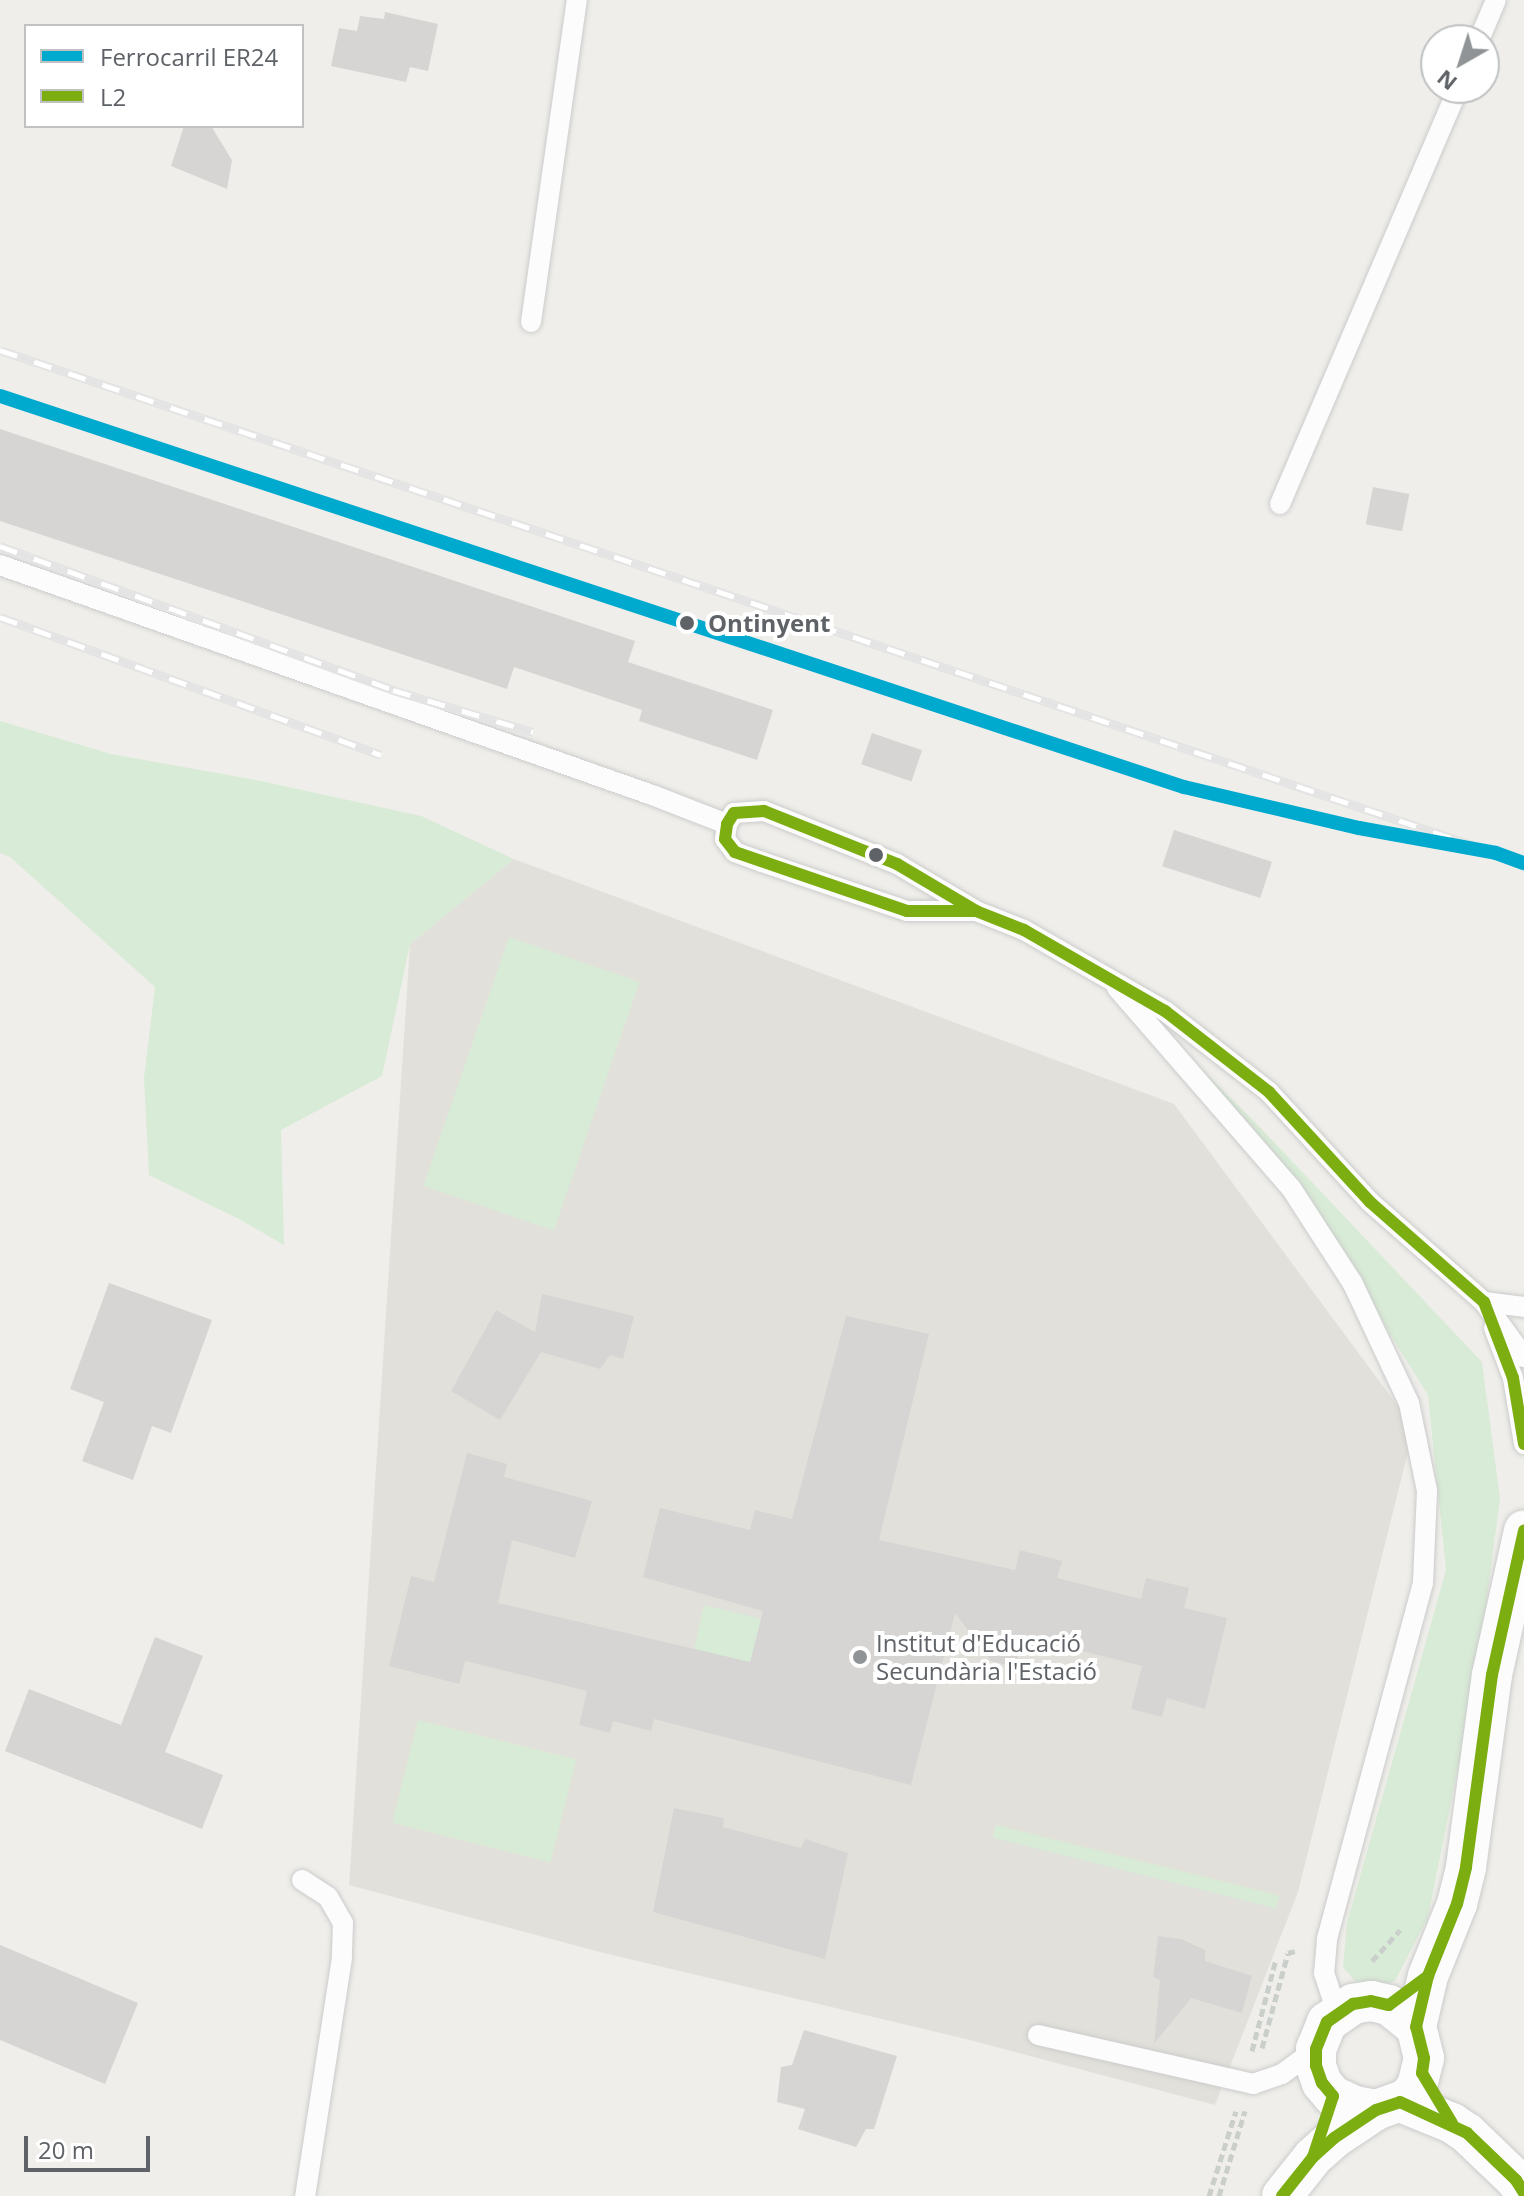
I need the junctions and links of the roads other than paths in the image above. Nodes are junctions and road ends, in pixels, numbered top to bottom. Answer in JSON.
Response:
{"nodes":[{"id":1,"x":577,"y":0,"type":"edge"},
{"id":2,"x":1496,"y":0,"type":"edge"},
{"id":3,"x":1486,"y":24,"type":"edge"},
{"id":4,"x":1451,"y":104,"type":"edge"},
{"id":5,"x":531,"y":322,"type":"dead end"},
{"id":6,"x":1280,"y":504,"type":"dead end"},
{"id":7,"x":0,"y":565,"type":"edge"},
{"id":8,"x":727,"y":824,"type":"junction"},
{"id":9,"x":976,"y":911,"type":"junction"},
{"id":10,"x":1106,"y":976,"type":"junction"},
{"id":11,"x":1484,"y":1302,"type":"junction"},
{"id":12,"x":1524,"y":1307,"type":"edge"},
{"id":13,"x":1524,"y":1357,"type":"edge"},
{"id":14,"x":1524,"y":1444,"type":"edge"},
{"id":15,"x":1524,"y":1531,"type":"edge"},
{"id":16,"x":302,"y":1880,"type":"dead end"},
{"id":17,"x":1337,"y":2012,"type":"junction"},
{"id":18,"x":1403,"y":2016,"type":"junction"},
{"id":19,"x":1038,"y":2035,"type":"dead end"},
{"id":20,"x":1316,"y":2049,"type":"junction"},
{"id":21,"x":1399,"y":2095,"type":"junction"},
{"id":22,"x":1333,"y":2096,"type":"junction"},
{"id":23,"x":1313,"y":2157,"type":"junction"},
{"id":24,"x":1524,"y":2193,"type":"edge"},
{"id":25,"x":305,"y":2196,"type":"edge"},
{"id":26,"x":1282,"y":2196,"type":"edge"}],
"edges":[{"from":1,"to":5,"type":"lane"},
{"from":2,"to":3,"type":"lane"},
{"from":4,"to":6,"type":"lane"},
{"from":7,"to":8,"type":"lane"},
{"from":8,"to":9,"type":"lane"},
{"from":8,"to":9,"type":"lane"},
{"from":9,"to":10,"type":"lane"},
{"from":10,"to":11,"type":"lane"},
{"from":10,"to":17,"type":"lane"},
{"from":11,"to":12,"type":"lane"},
{"from":11,"to":13,"type":"lane"},
{"from":11,"to":14,"type":"lane"},
{"from":15,"to":18,"type":"street"},
{"from":16,"to":25,"type":"lane"},
{"from":17,"to":18,"type":"street"},
{"from":17,"to":20,"type":"street"},
{"from":18,"to":21,"type":"street"},
{"from":19,"to":20,"type":"lane"},
{"from":20,"to":22,"type":"street"},
{"from":21,"to":22,"type":"street"},
{"from":21,"to":23,"type":"street"},
{"from":21,"to":24,"type":"street"},
{"from":22,"to":23,"type":"street"},
{"from":23,"to":26,"type":"street"}]}
